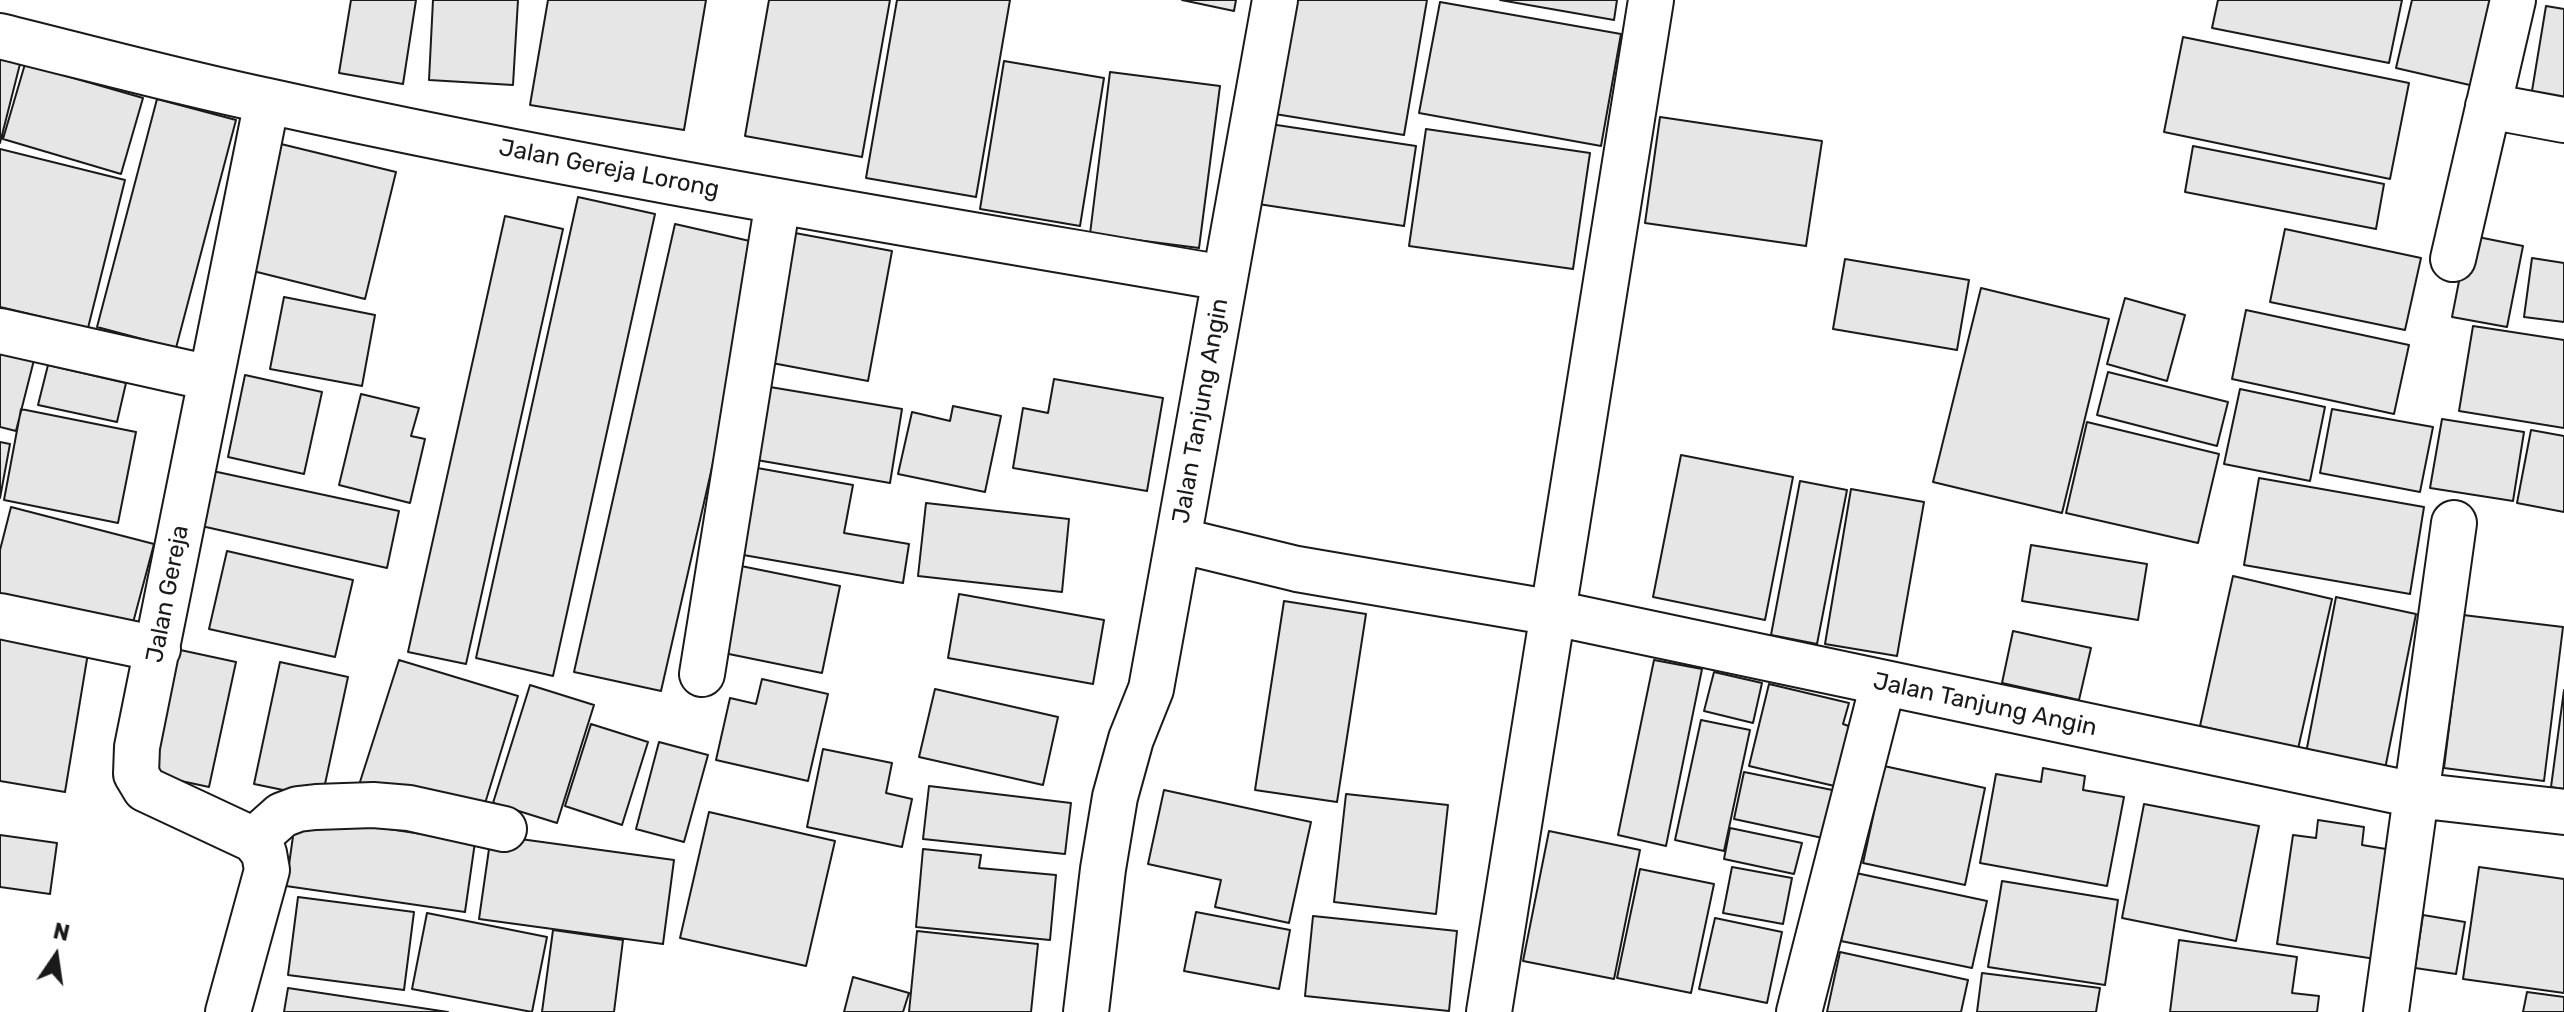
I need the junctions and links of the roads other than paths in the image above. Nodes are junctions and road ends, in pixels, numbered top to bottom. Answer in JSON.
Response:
{"nodes":[{"id":1,"x":1275,"y":0,"type":"edge"},
{"id":2,"x":1651,"y":0,"type":"edge"},
{"id":3,"x":2513,"y":0,"type":"edge"},
{"id":4,"x":0,"y":36,"type":"edge"},
{"id":5,"x":267,"y":101,"type":"junction"},
{"id":6,"x":2488,"y":106,"type":"junction"},
{"id":7,"x":2564,"y":120,"type":"edge"},
{"id":8,"x":778,"y":201,"type":"junction"},
{"id":9,"x":2453,"y":259,"type":"dead end"},
{"id":10,"x":1224,"y":278,"type":"junction"},
{"id":11,"x":0,"y":331,"type":"edge"},
{"id":12,"x":210,"y":378,"type":"junction"},
{"id":13,"x":2454,"y":523,"type":"dead end"},
{"id":14,"x":1178,"y":540,"type":"junction"},
{"id":15,"x":1554,"y":613,"type":"junction"},
{"id":16,"x":0,"y":616,"type":"edge"},
{"id":17,"x":158,"y":649,"type":"junction"},
{"id":18,"x":702,"y":674,"type":"dead end"},
{"id":19,"x":1883,"y":684,"type":"junction"},
{"id":20,"x":2415,"y":795,"type":"junction"},
{"id":21,"x":2564,"y":812,"type":"edge"},
{"id":22,"x":504,"y":829,"type":"dead end"},
{"id":23,"x":254,"y":840,"type":"junction"},
{"id":24,"x":228,"y":1012,"type":"edge"},
{"id":25,"x":1086,"y":1012,"type":"edge"},
{"id":26,"x":1489,"y":1012,"type":"edge"},
{"id":27,"x":1799,"y":1012,"type":"edge"},
{"id":28,"x":2386,"y":1012,"type":"edge"}],
"edges":[{"from":1,"to":10,"type":"street","name":"Jalan Tanjung Angin"},
{"from":2,"to":15,"type":"street"},
{"from":3,"to":6,"type":"street"},
{"from":4,"to":5,"type":"street","name":"Jalan Gereja Lorong"},
{"from":5,"to":8,"type":"street","name":"Jalan Gereja Lorong"},
{"from":5,"to":12,"type":"street","name":"Jalan Gereja"},
{"from":6,"to":7,"type":"street"},
{"from":6,"to":9,"type":"street"},
{"from":8,"to":10,"type":"street","name":"Jalan Gereja Lorong"},
{"from":8,"to":18,"type":"street"},
{"from":10,"to":14,"type":"street","name":"Jalan Tanjung Angin"},
{"from":11,"to":12,"type":"street"},
{"from":12,"to":17,"type":"street","name":"Jalan Gereja"},
{"from":13,"to":20,"type":"street"},
{"from":14,"to":15,"type":"street","name":"Jalan Tanjung Angin"},
{"from":14,"to":25,"type":"street"},
{"from":15,"to":19,"type":"street","name":"Jalan Tanjung Angin"},
{"from":15,"to":26,"type":"street"},
{"from":16,"to":17,"type":"street"},
{"from":17,"to":23,"type":"street","name":"Jalan Gereja"},
{"from":19,"to":20,"type":"street","name":"Jalan Tanjung Angin"},
{"from":19,"to":27,"type":"street"},
{"from":20,"to":21,"type":"street","name":"Jalan Tanjung Angin"},
{"from":20,"to":28,"type":"street"},
{"from":22,"to":23,"type":"street"},
{"from":23,"to":24,"type":"street"}]}
